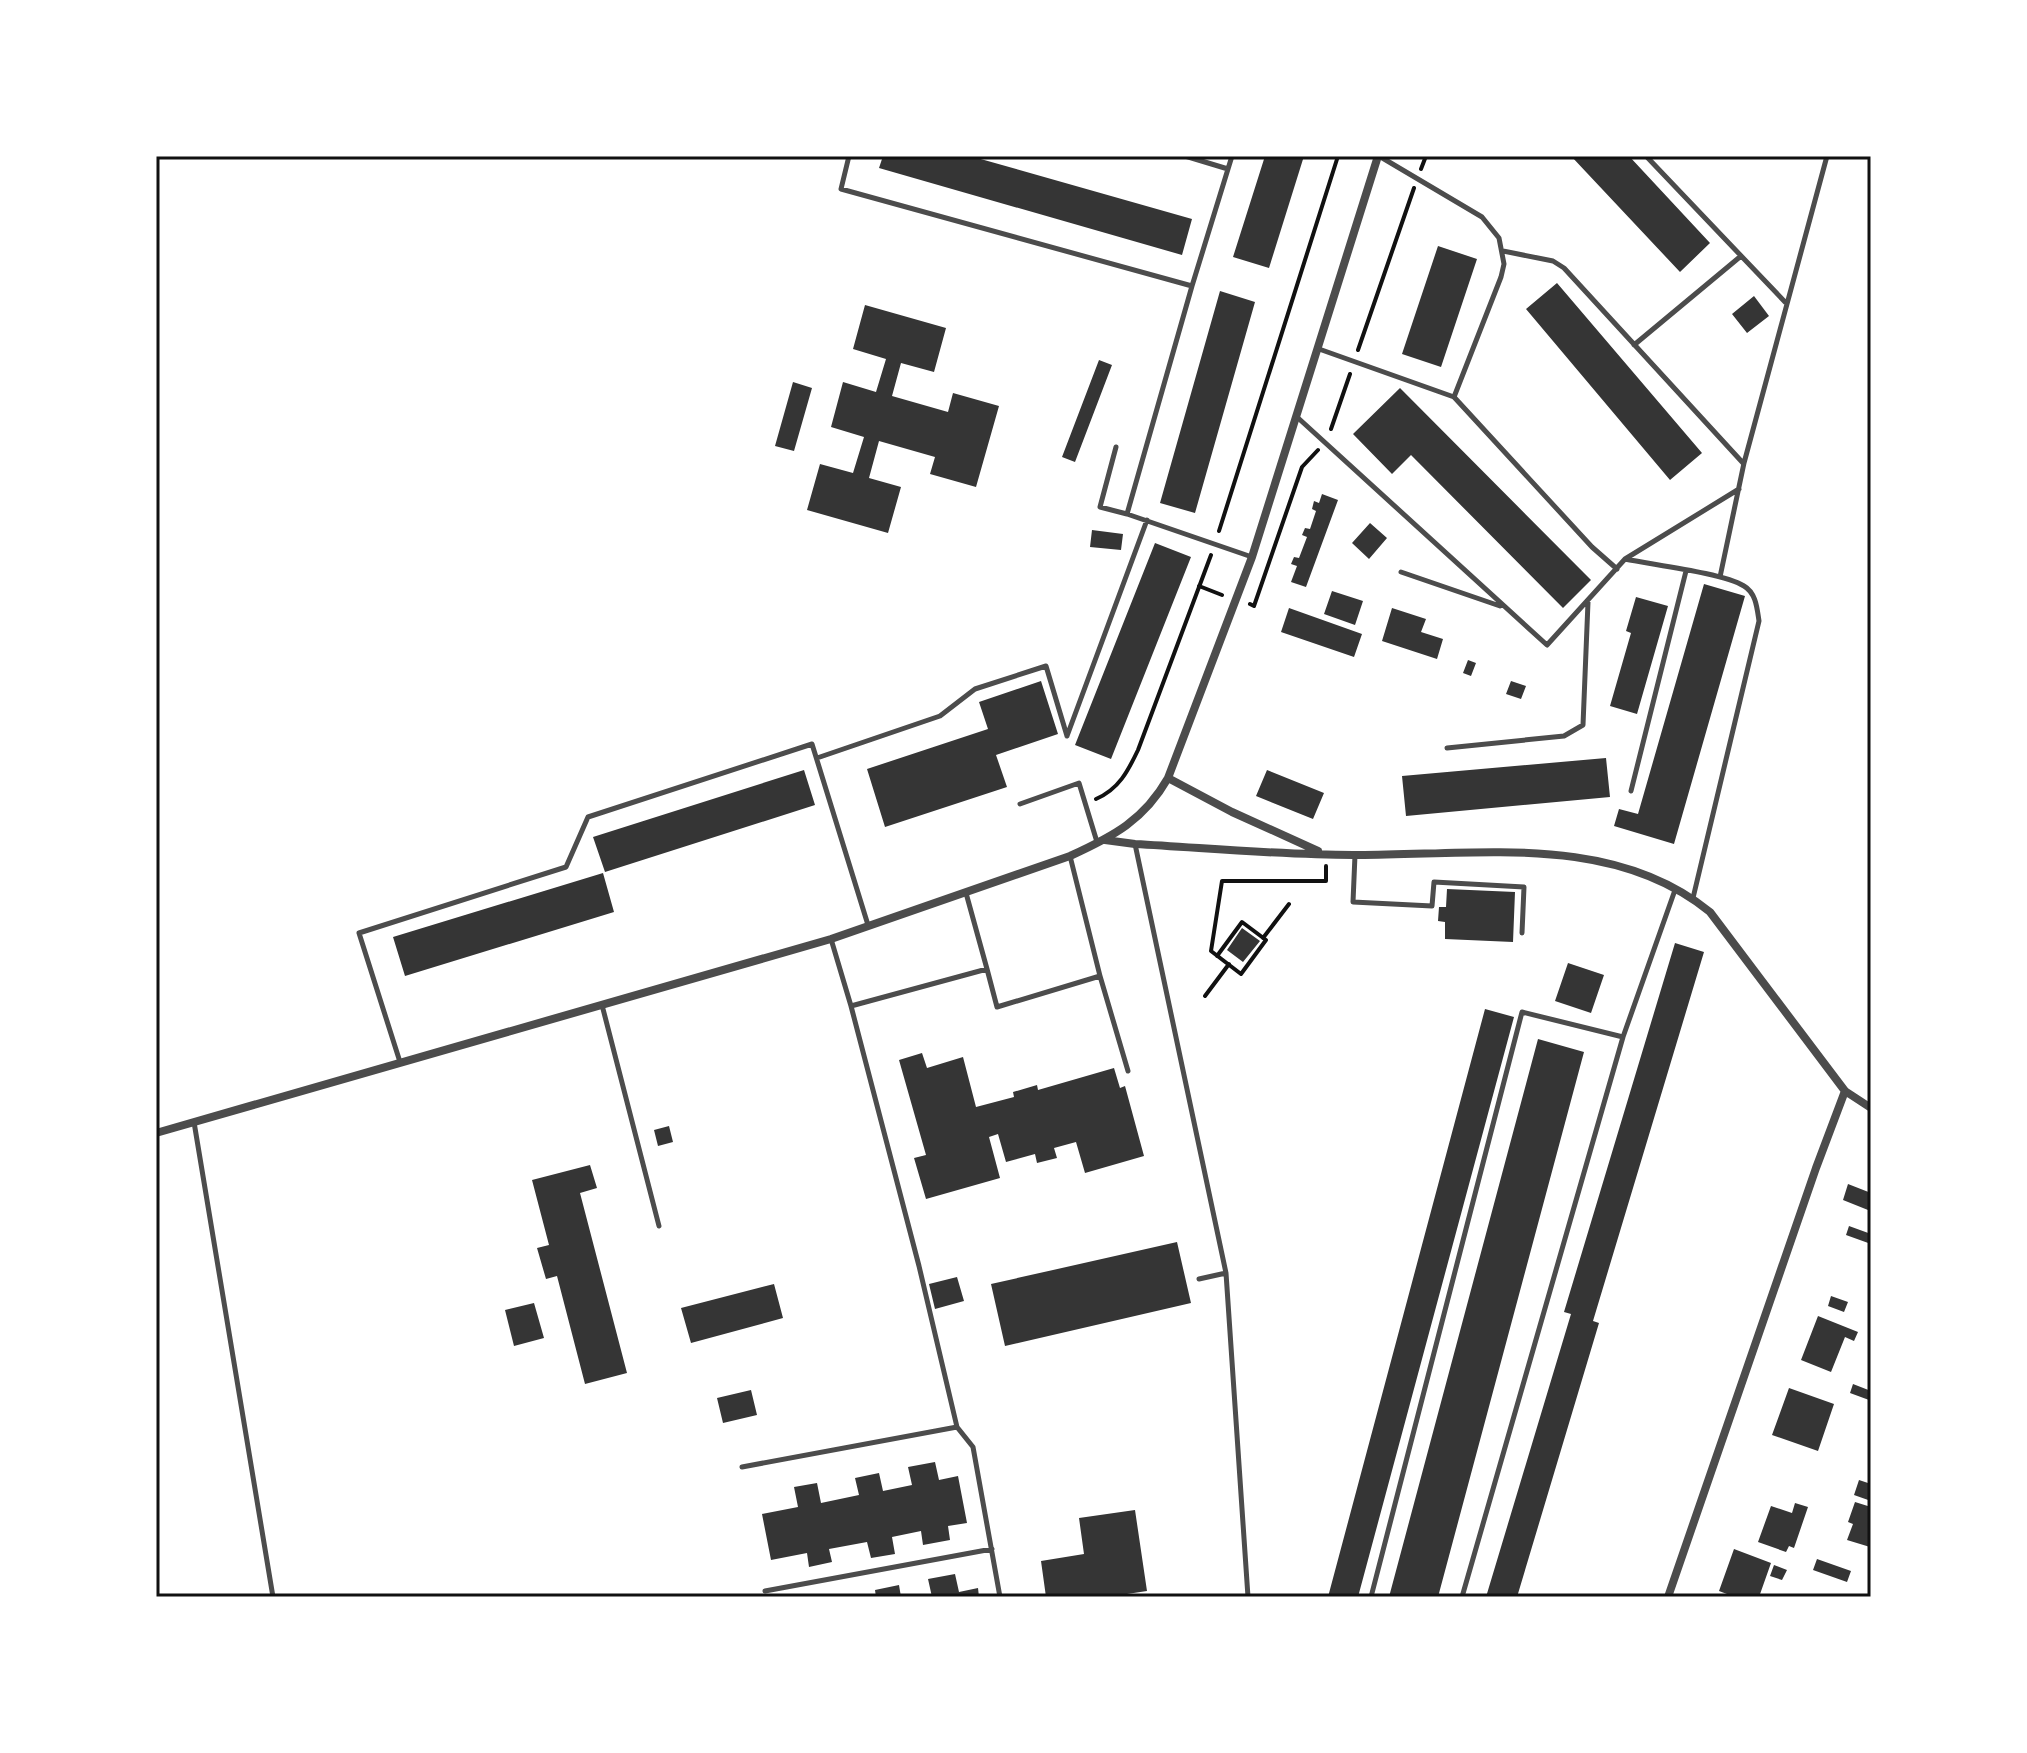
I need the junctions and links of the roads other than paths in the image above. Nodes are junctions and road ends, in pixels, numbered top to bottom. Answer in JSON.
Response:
{"nodes":[{"id":1,"x":849,"y":156,"type":"edge"},
{"id":2,"x":1185,"y":156,"type":"edge"},
{"id":3,"x":1232,"y":156,"type":"edge"},
{"id":4,"x":1379,"y":156,"type":"edge"},
{"id":5,"x":1646,"y":156,"type":"edge"},
{"id":6,"x":1827,"y":156,"type":"edge"},
{"id":7,"x":1228,"y":169,"type":"junction"},
{"id":8,"x":1503,"y":251,"type":"junction"},
{"id":9,"x":1741,"y":256,"type":"junction"},
{"id":10,"x":1192,"y":286,"type":"junction"},
{"id":11,"x":1786,"y":303,"type":"junction"},
{"id":12,"x":1634,"y":345,"type":"junction"},
{"id":13,"x":1319,"y":349,"type":"junction"},
{"id":14,"x":1454,"y":397,"type":"junction"},
{"id":15,"x":1297,"y":417,"type":"junction"},
{"id":16,"x":1116,"y":447,"type":"dead end"},
{"id":17,"x":1744,"y":463,"type":"junction"},
{"id":18,"x":1739,"y":489,"type":"junction"},
{"id":19,"x":1127,"y":514,"type":"junction"},
{"id":20,"x":1147,"y":520,"type":"junction"},
{"id":21,"x":1252,"y":557,"type":"junction"},
{"id":22,"x":1625,"y":559,"type":"junction"},
{"id":23,"x":1617,"y":569,"type":"junction"},
{"id":24,"x":1686,"y":571,"type":"junction"},
{"id":25,"x":1401,"y":572,"type":"dead end"},
{"id":26,"x":1720,"y":577,"type":"junction"},
{"id":27,"x":1588,"y":601,"type":"junction"},
{"id":28,"x":1504,"y":607,"type":"junction"},
{"id":29,"x":1447,"y":748,"type":"dead end"},
{"id":30,"x":817,"y":758,"type":"junction"},
{"id":31,"x":1168,"y":778,"type":"junction"},
{"id":32,"x":1631,"y":791,"type":"dead end"},
{"id":33,"x":1020,"y":804,"type":"dead end"},
{"id":34,"x":1101,"y":842,"type":"junction"},
{"id":35,"x":1135,"y":844,"type":"junction"},
{"id":36,"x":1325,"y":855,"type":"junction"},
{"id":37,"x":1355,"y":855,"type":"junction"},
{"id":38,"x":1070,"y":856,"type":"junction"},
{"id":39,"x":1675,"y":889,"type":"junction"},
{"id":40,"x":966,"y":893,"type":"junction"},
{"id":41,"x":1693,"y":898,"type":"junction"},
{"id":42,"x":869,"y":926,"type":"junction"},
{"id":43,"x":1522,"y":933,"type":"dead end"},
{"id":44,"x":831,"y":939,"type":"junction"},
{"id":45,"x":987,"y":969,"type":"junction"},
{"id":46,"x":1100,"y":976,"type":"junction"},
{"id":47,"x":602,"y":1004,"type":"junction"},
{"id":48,"x":851,"y":1006,"type":"junction"},
{"id":49,"x":1623,"y":1037,"type":"junction"},
{"id":50,"x":400,"y":1062,"type":"junction"},
{"id":51,"x":1128,"y":1071,"type":"dead end"},
{"id":52,"x":1845,"y":1091,"type":"junction"},
{"id":53,"x":1871,"y":1108,"type":"edge"},
{"id":54,"x":194,"y":1122,"type":"junction"},
{"id":55,"x":156,"y":1133,"type":"edge"},
{"id":56,"x":659,"y":1226,"type":"dead end"},
{"id":57,"x":1226,"y":1273,"type":"junction"},
{"id":58,"x":1199,"y":1279,"type":"dead end"},
{"id":59,"x":957,"y":1427,"type":"junction"},
{"id":60,"x":742,"y":1467,"type":"dead end"},
{"id":61,"x":992,"y":1549,"type":"junction"},
{"id":62,"x":765,"y":1591,"type":"dead end"},
{"id":63,"x":273,"y":1597,"type":"edge"},
{"id":64,"x":1000,"y":1597,"type":"edge"},
{"id":65,"x":1248,"y":1597,"type":"edge"},
{"id":66,"x":1371,"y":1597,"type":"edge"},
{"id":67,"x":1462,"y":1597,"type":"edge"},
{"id":68,"x":1668,"y":1597,"type":"edge"}],
"edges":[{"from":1,"to":10,"type":"lane"},
{"from":2,"to":7,"type":"lane"},
{"from":3,"to":7,"type":"lane"},
{"from":4,"to":8,"type":"lane"},
{"from":4,"to":13,"type":"street"},
{"from":5,"to":9,"type":"lane"},
{"from":6,"to":11,"type":"lane"},
{"from":7,"to":10,"type":"lane"},
{"from":8,"to":12,"type":"lane"},
{"from":8,"to":14,"type":"lane"},
{"from":9,"to":11,"type":"lane"},
{"from":9,"to":12,"type":"lane"},
{"from":10,"to":19,"type":"lane"},
{"from":11,"to":17,"type":"lane"},
{"from":12,"to":17,"type":"lane"},
{"from":13,"to":14,"type":"lane"},
{"from":13,"to":15,"type":"street"},
{"from":14,"to":23,"type":"lane"},
{"from":15,"to":21,"type":"street"},
{"from":15,"to":28,"type":"lane"},
{"from":16,"to":19,"type":"lane"},
{"from":17,"to":18,"type":"lane"},
{"from":18,"to":22,"type":"lane"},
{"from":18,"to":26,"type":"lane"},
{"from":19,"to":20,"type":"lane"},
{"from":20,"to":21,"type":"lane"},
{"from":20,"to":30,"type":"lane"},
{"from":21,"to":31,"type":"street"},
{"from":22,"to":23,"type":"lane"},
{"from":22,"to":24,"type":"lane"},
{"from":23,"to":27,"type":"lane"},
{"from":24,"to":26,"type":"lane"},
{"from":24,"to":32,"type":"lane"},
{"from":25,"to":28,"type":"lane"},
{"from":26,"to":41,"type":"lane"},
{"from":27,"to":28,"type":"lane"},
{"from":27,"to":29,"type":"lane"},
{"from":30,"to":42,"type":"lane"},
{"from":30,"to":50,"type":"lane"},
{"from":31,"to":34,"type":"street"},
{"from":31,"to":36,"type":"street"},
{"from":33,"to":34,"type":"lane"},
{"from":34,"to":35,"type":"street"},
{"from":34,"to":38,"type":"street"},
{"from":35,"to":36,"type":"street"},
{"from":35,"to":57,"type":"lane"},
{"from":36,"to":37,"type":"street"},
{"from":37,"to":39,"type":"street"},
{"from":37,"to":43,"type":"lane"},
{"from":38,"to":40,"type":"street"},
{"from":38,"to":46,"type":"lane"},
{"from":39,"to":41,"type":"street"},
{"from":39,"to":49,"type":"lane"},
{"from":40,"to":42,"type":"street"},
{"from":40,"to":45,"type":"lane"},
{"from":41,"to":52,"type":"street"},
{"from":42,"to":44,"type":"street"},
{"from":44,"to":47,"type":"street"},
{"from":44,"to":48,"type":"lane"},
{"from":45,"to":46,"type":"lane"},
{"from":45,"to":48,"type":"lane"},
{"from":46,"to":51,"type":"lane"},
{"from":47,"to":50,"type":"street"},
{"from":47,"to":56,"type":"lane"},
{"from":48,"to":59,"type":"lane"},
{"from":49,"to":66,"type":"lane"},
{"from":49,"to":67,"type":"lane"},
{"from":50,"to":54,"type":"street"},
{"from":52,"to":53,"type":"street"},
{"from":52,"to":68,"type":"street"},
{"from":54,"to":55,"type":"street"},
{"from":54,"to":63,"type":"lane"},
{"from":57,"to":58,"type":"lane"},
{"from":57,"to":65,"type":"lane"},
{"from":59,"to":60,"type":"lane"},
{"from":59,"to":61,"type":"lane"},
{"from":61,"to":62,"type":"lane"},
{"from":61,"to":64,"type":"lane"}]}
